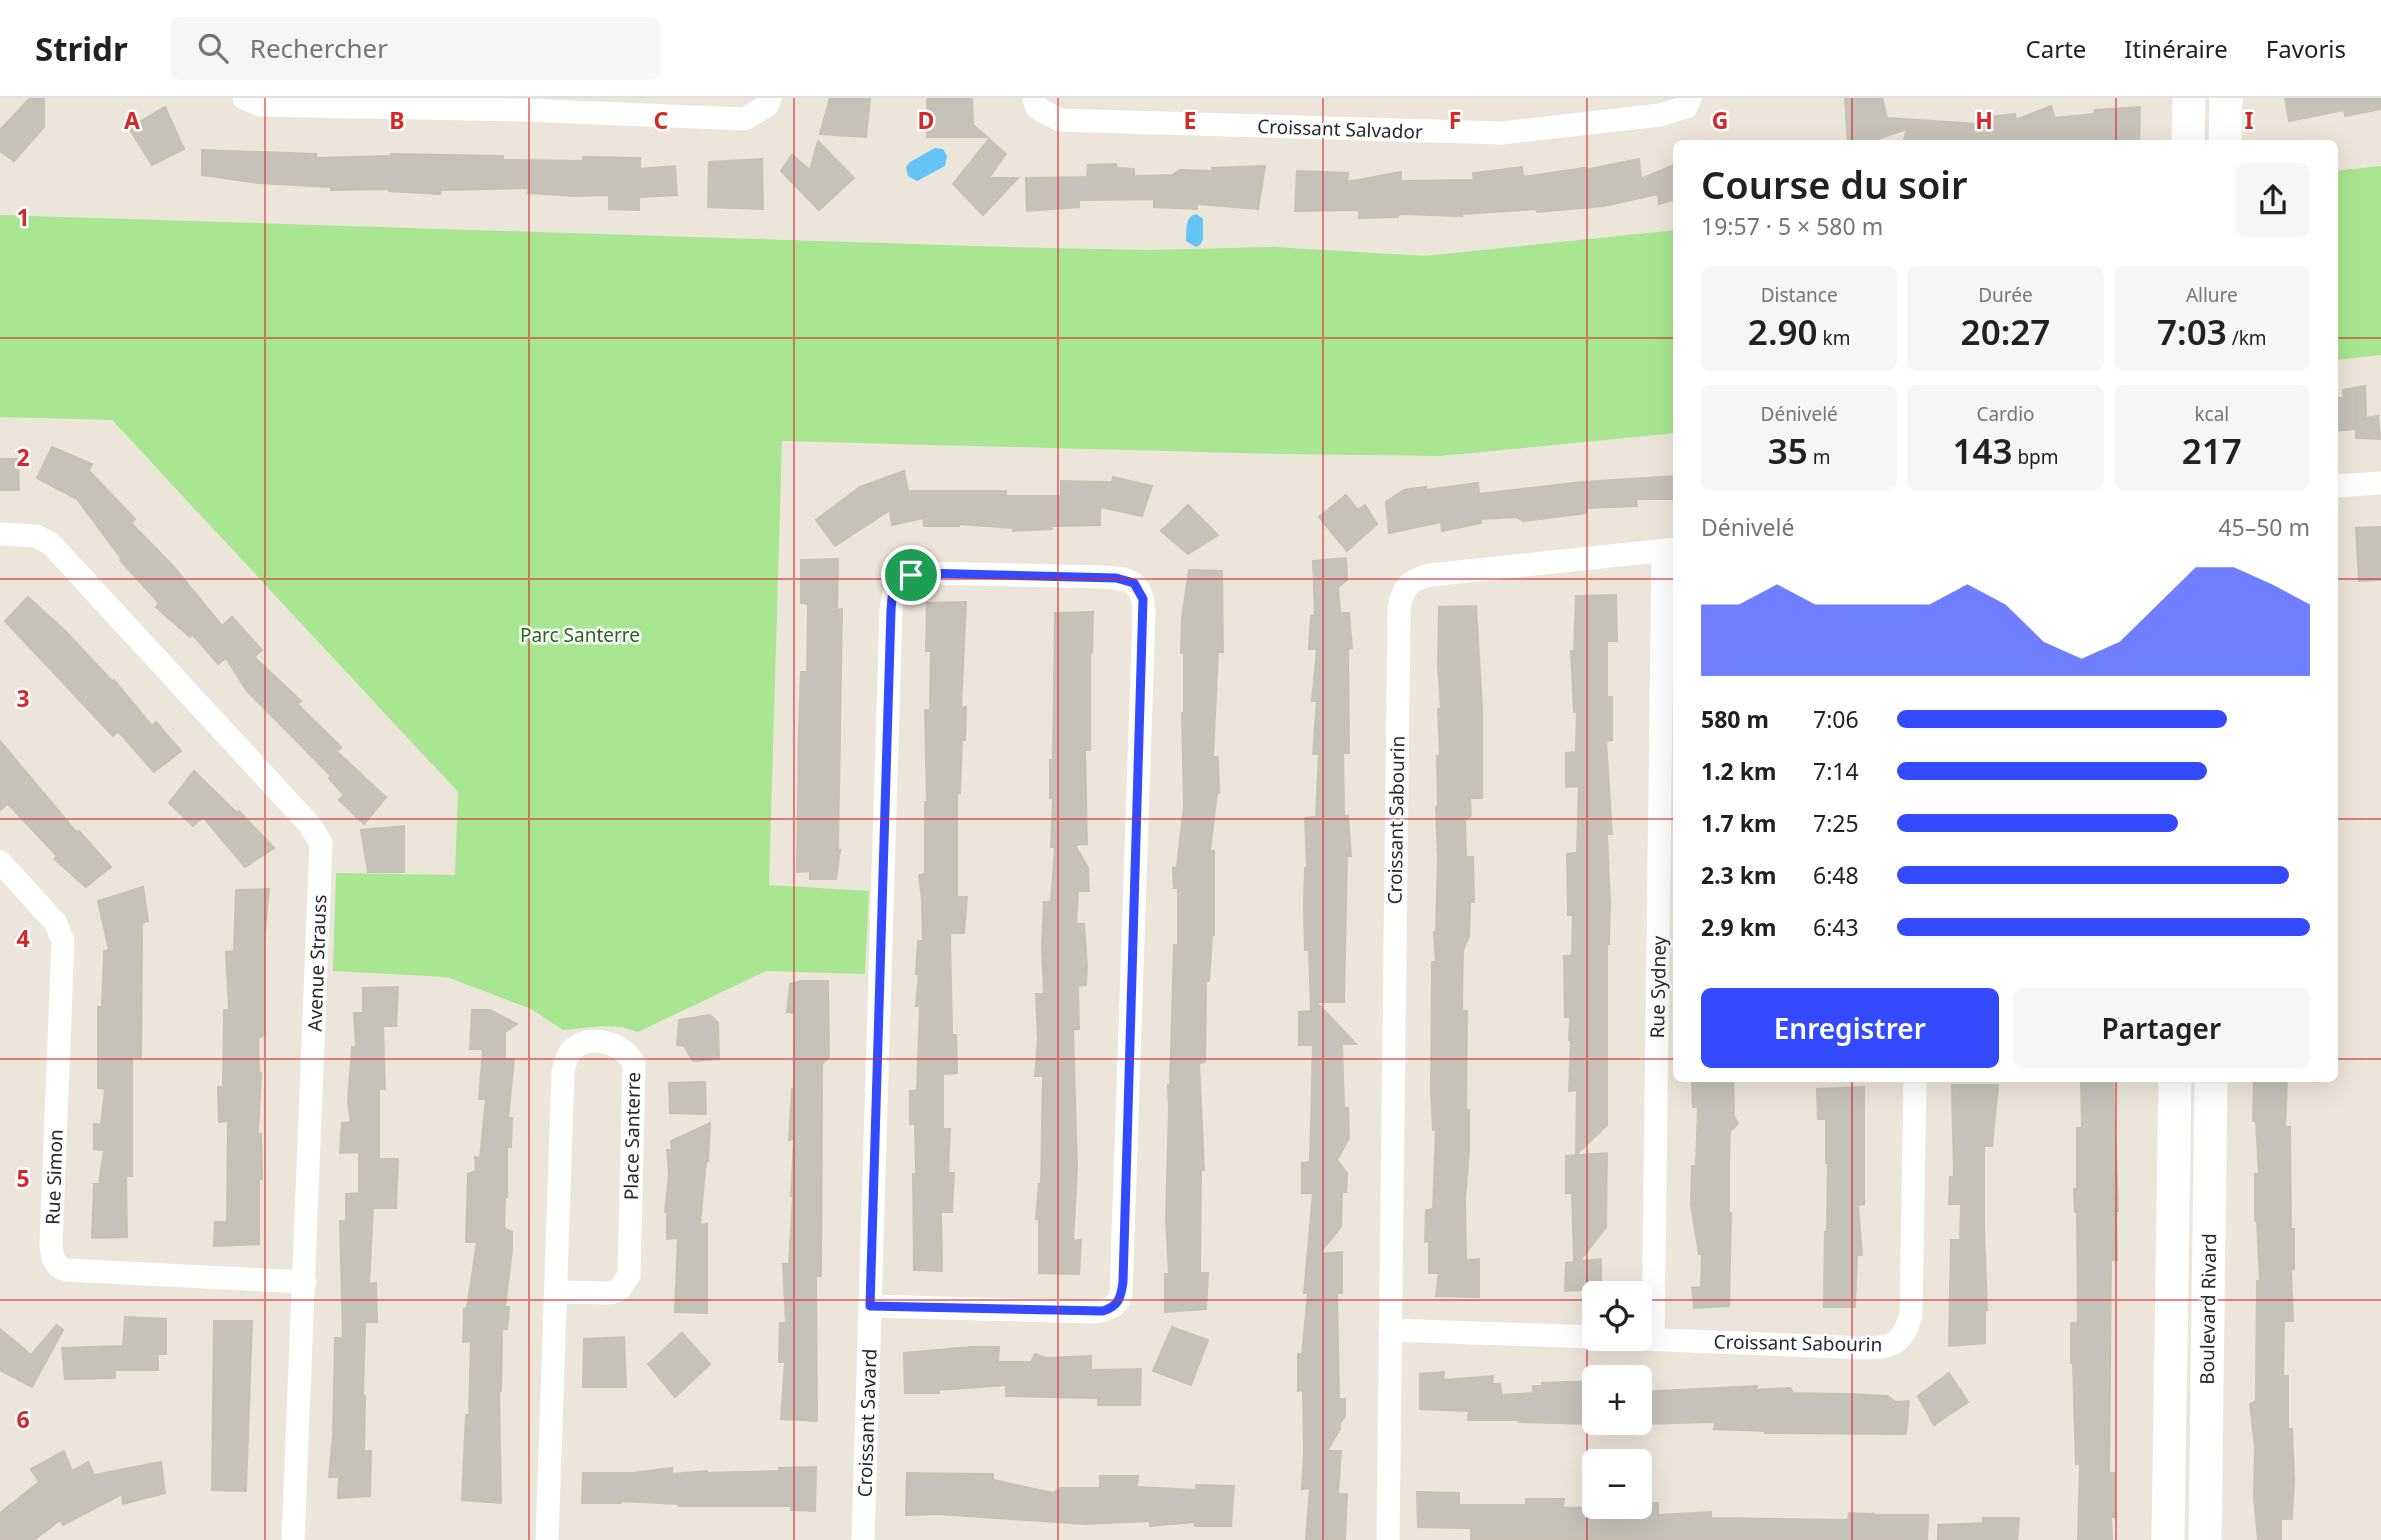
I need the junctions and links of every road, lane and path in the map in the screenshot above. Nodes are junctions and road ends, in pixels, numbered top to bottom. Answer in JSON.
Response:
{"nodes":[{"id":1,"x":244,"y":98,"type":"edge"},
{"id":2,"x":770,"y":98,"type":"edge"},
{"id":3,"x":1034,"y":98,"type":"edge"},
{"id":4,"x":1690,"y":98,"type":"edge"},
{"id":5,"x":2189,"y":98,"type":"edge"},
{"id":6,"x":2225,"y":98,"type":"edge"},
{"id":7,"x":523,"y":104,"type":"edge"},
{"id":8,"x":2188,"y":140,"type":"edge"},
{"id":9,"x":2225,"y":140,"type":"edge"},
{"id":10,"x":2381,"y":483,"type":"edge"},
{"id":11,"x":2338,"y":486,"type":"edge"},
{"id":12,"x":0,"y":534,"type":"edge"},
{"id":13,"x":1670,"y":550,"type":"edge"},
{"id":14,"x":0,"y":862,"type":"edge"},
{"id":15,"x":1915,"y":1082,"type":"edge"},
{"id":16,"x":2175,"y":1082,"type":"edge"},
{"id":17,"x":2211,"y":1082,"type":"edge"},
{"id":18,"x":1648,"y":1281,"type":"edge"},
{"id":19,"x":305,"y":1282,"type":"junction"},
{"id":20,"x":556,"y":1292,"type":"junction"},
{"id":21,"x":870,"y":1306,"type":"junction"},
{"id":22,"x":1390,"y":1330,"type":"junction"},
{"id":23,"x":1582,"y":1337,"type":"edge"},
{"id":24,"x":1652,"y":1339,"type":"edge"},
{"id":25,"x":293,"y":1540,"type":"edge"},
{"id":26,"x":547,"y":1540,"type":"edge"},
{"id":27,"x":863,"y":1540,"type":"edge"},
{"id":28,"x":1388,"y":1540,"type":"edge"},
{"id":29,"x":2168,"y":1540,"type":"edge"},
{"id":30,"x":2205,"y":1540,"type":"edge"}],
"edges":[{"from":1,"to":7,"type":"street"},
{"from":2,"to":7,"type":"street"},
{"from":3,"to":4,"type":"street","name":"Croissant Salvador"},
{"from":5,"to":8,"type":"street"},
{"from":6,"to":9,"type":"street"},
{"from":10,"to":11,"type":"street"},
{"from":12,"to":19,"type":"street","name":"Avenue Strauss"},
{"from":13,"to":18,"type":"street","name":"Rue Sydney"},
{"from":13,"to":22,"type":"street","name":"Croissant Sabourin"},
{"from":14,"to":19,"type":"street","name":"Rue Simon"},
{"from":15,"to":24,"type":"street","name":"Croissant Sabourin"},
{"from":16,"to":29,"type":"street","name":"Boulevard Rivard"},
{"from":17,"to":30,"type":"street","name":"Boulevard Rivard"},
{"from":19,"to":25,"type":"street","name":"Avenue Strauss"},
{"from":20,"to":20,"type":"street","name":"Place Santerre"},
{"from":20,"to":26,"type":"street","name":"Place Santerre"},
{"from":21,"to":21,"type":"street","name":"Croissant Savard"},
{"from":21,"to":27,"type":"street","name":"Croissant Savard"},
{"from":22,"to":23,"type":"street"},
{"from":22,"to":28,"type":"street","name":"Croissant Sabourin"}]}
